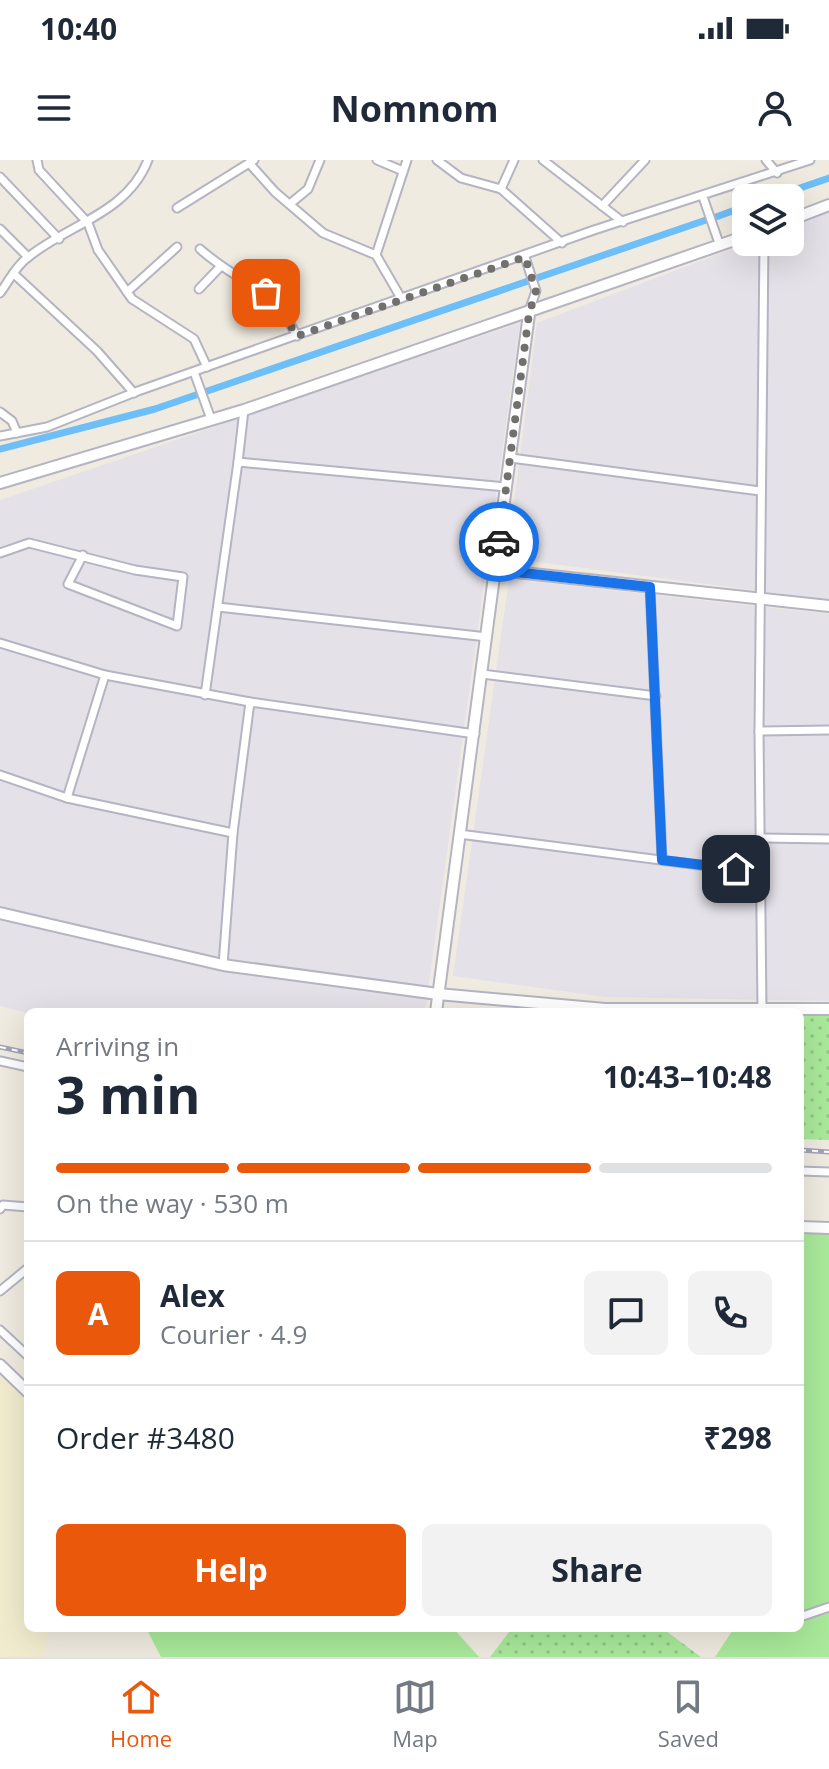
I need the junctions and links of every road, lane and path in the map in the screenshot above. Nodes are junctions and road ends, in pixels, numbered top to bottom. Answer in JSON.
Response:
{"nodes":[{"id":1,"x":37,"y":160,"type":"edge"},
{"id":2,"x":148,"y":160,"type":"edge"},
{"id":3,"x":320,"y":160,"type":"edge"},
{"id":4,"x":377,"y":160,"type":"edge"},
{"id":5,"x":407,"y":160,"type":"edge"},
{"id":6,"x":437,"y":160,"type":"edge"},
{"id":7,"x":514,"y":160,"type":"edge"},
{"id":8,"x":543,"y":160,"type":"edge"},
{"id":9,"x":645,"y":160,"type":"edge"},
{"id":10,"x":766,"y":160,"type":"edge"},
{"id":11,"x":810,"y":160,"type":"edge"},
{"id":12,"x":252,"y":161,"type":"edge"},
{"id":13,"x":555,"y":164,"type":"edge"},
{"id":14,"x":403,"y":171,"type":"junction"},
{"id":15,"x":777,"y":173,"type":"junction"},
{"id":16,"x":0,"y":177,"type":"edge"},
{"id":17,"x":501,"y":189,"type":"junction"},
{"id":18,"x":703,"y":197,"type":"junction"},
{"id":19,"x":291,"y":203,"type":"junction"},
{"id":20,"x":829,"y":205,"type":"edge"},
{"id":21,"x":602,"y":206,"type":"junction"},
{"id":22,"x":177,"y":208,"type":"dead end"},
{"id":23,"x":804,"y":215,"type":"edge"},
{"id":24,"x":623,"y":222,"type":"junction"},
{"id":25,"x":88,"y":223,"type":"junction"},
{"id":26,"x":0,"y":229,"type":"edge"},
{"id":27,"x":59,"y":239,"type":"junction"},
{"id":28,"x":732,"y":241,"type":"edge"},
{"id":29,"x":562,"y":243,"type":"junction"},
{"id":30,"x":720,"y":246,"type":"junction"},
{"id":31,"x":177,"y":247,"type":"dead end"},
{"id":32,"x":200,"y":249,"type":"dead end"},
{"id":33,"x":376,"y":255,"type":"junction"},
{"id":34,"x":764,"y":256,"type":"edge"},
{"id":35,"x":28,"y":257,"type":"junction"},
{"id":36,"x":525,"y":257,"type":"junction"},
{"id":37,"x":220,"y":267,"type":"junction"},
{"id":38,"x":14,"y":274,"type":"junction"},
{"id":39,"x":201,"y":289,"type":"dead end"},
{"id":40,"x":127,"y":292,"type":"junction"},
{"id":41,"x":0,"y":293,"type":"edge"},
{"id":42,"x":401,"y":298,"type":"junction"},
{"id":43,"x":529,"y":314,"type":"junction"},
{"id":44,"x":297,"y":336,"type":"junction"},
{"id":45,"x":207,"y":367,"type":"junction"},
{"id":46,"x":195,"y":375,"type":"junction"},
{"id":47,"x":134,"y":393,"type":"junction"},
{"id":48,"x":244,"y":410,"type":"junction"},
{"id":49,"x":0,"y":412,"type":"edge"},
{"id":50,"x":211,"y":419,"type":"junction"},
{"id":51,"x":17,"y":433,"type":"junction"},
{"id":52,"x":0,"y":436,"type":"edge"},
{"id":53,"x":511,"y":458,"type":"junction"},
{"id":54,"x":238,"y":462,"type":"junction"},
{"id":55,"x":0,"y":483,"type":"edge"},
{"id":56,"x":506,"y":487,"type":"junction"},
{"id":57,"x":760,"y":491,"type":"junction"},
{"id":58,"x":0,"y":553,"type":"edge"},
{"id":59,"x":83,"y":555,"type":"junction"},
{"id":60,"x":496,"y":570,"type":"junction"},
{"id":61,"x":650,"y":587,"type":"junction"},
{"id":62,"x":761,"y":599,"type":"junction"},
{"id":63,"x":829,"y":606,"type":"edge"},
{"id":64,"x":218,"y":607,"type":"junction"},
{"id":65,"x":487,"y":637,"type":"junction"},
{"id":66,"x":0,"y":643,"type":"edge"},
{"id":67,"x":482,"y":674,"type":"junction"},
{"id":68,"x":105,"y":675,"type":"junction"},
{"id":69,"x":205,"y":695,"type":"junction"},
{"id":70,"x":656,"y":696,"type":"junction"},
{"id":71,"x":250,"y":702,"type":"junction"},
{"id":72,"x":829,"y":730,"type":"edge"},
{"id":73,"x":759,"y":731,"type":"junction"},
{"id":74,"x":475,"y":734,"type":"junction"},
{"id":75,"x":0,"y":775,"type":"edge"},
{"id":76,"x":67,"y":798,"type":"junction"},
{"id":77,"x":233,"y":833,"type":"junction"},
{"id":78,"x":459,"y":834,"type":"junction"},
{"id":79,"x":761,"y":838,"type":"junction"},
{"id":80,"x":829,"y":839,"type":"edge"},
{"id":81,"x":662,"y":860,"type":"junction"},
{"id":82,"x":761,"y":873,"type":"junction"},
{"id":83,"x":0,"y":913,"type":"edge"},
{"id":84,"x":223,"y":965,"type":"junction"},
{"id":85,"x":438,"y":994,"type":"junction"},
{"id":86,"x":436,"y":1008,"type":"edge"},
{"id":87,"x":594,"y":1008,"type":"edge"},
{"id":88,"x":762,"y":1008,"type":"edge"},
{"id":89,"x":804,"y":1009,"type":"edge"},
{"id":90,"x":829,"y":1009,"type":"edge"},
{"id":91,"x":0,"y":1061,"type":"edge"},
{"id":92,"x":24,"y":1066,"type":"edge"},
{"id":93,"x":804,"y":1171,"type":"edge"},
{"id":94,"x":829,"y":1172,"type":"edge"},
{"id":95,"x":24,"y":1206,"type":"edge"},
{"id":96,"x":0,"y":1209,"type":"edge"},
{"id":97,"x":804,"y":1227,"type":"edge"},
{"id":98,"x":829,"y":1228,"type":"edge"},
{"id":99,"x":24,"y":1271,"type":"edge"},
{"id":100,"x":0,"y":1291,"type":"edge"},
{"id":101,"x":0,"y":1330,"type":"edge"},
{"id":102,"x":24,"y":1352,"type":"edge"},
{"id":103,"x":0,"y":1365,"type":"edge"},
{"id":104,"x":24,"y":1388,"type":"edge"},
{"id":105,"x":829,"y":1607,"type":"edge"},
{"id":106,"x":804,"y":1616,"type":"edge"}],
"edges":[{"from":1,"to":25,"type":"street"},
{"from":2,"to":25,"type":"street"},
{"from":3,"to":19,"type":"street"},
{"from":4,"to":14,"type":"street"},
{"from":5,"to":14,"type":"street"},
{"from":6,"to":17,"type":"street"},
{"from":7,"to":17,"type":"street"},
{"from":8,"to":13,"type":"street"},
{"from":9,"to":21,"type":"street"},
{"from":10,"to":15,"type":"street"},
{"from":11,"to":15,"type":"street"},
{"from":12,"to":19,"type":"street"},
{"from":12,"to":22,"type":"street"},
{"from":13,"to":21,"type":"street"},
{"from":14,"to":33,"type":"street"},
{"from":15,"to":18,"type":"street"},
{"from":16,"to":27,"type":"street"},
{"from":17,"to":29,"type":"street"},
{"from":18,"to":24,"type":"street"},
{"from":18,"to":30,"type":"street"},
{"from":19,"to":33,"type":"street"},
{"from":20,"to":23,"type":"street"},
{"from":21,"to":24,"type":"street"},
{"from":24,"to":29,"type":"street"},
{"from":25,"to":27,"type":"street"},
{"from":25,"to":40,"type":"street"},
{"from":26,"to":35,"type":"street"},
{"from":27,"to":35,"type":"street"},
{"from":28,"to":30,"type":"street"},
{"from":29,"to":36,"type":"street"},
{"from":30,"to":43,"type":"street"},
{"from":31,"to":40,"type":"street"},
{"from":32,"to":37,"type":"street"},
{"from":33,"to":42,"type":"street"},
{"from":34,"to":57,"type":"street"},
{"from":35,"to":38,"type":"street"},
{"from":36,"to":42,"type":"street"},
{"from":36,"to":43,"type":"street"},
{"from":37,"to":39,"type":"street"},
{"from":37,"to":44,"type":"street"},
{"from":38,"to":41,"type":"street"},
{"from":38,"to":47,"type":"street"},
{"from":40,"to":45,"type":"street"},
{"from":42,"to":44,"type":"street"},
{"from":43,"to":48,"type":"street"},
{"from":43,"to":53,"type":"street"},
{"from":44,"to":45,"type":"street"},
{"from":45,"to":46,"type":"street"},
{"from":46,"to":47,"type":"street"},
{"from":46,"to":50,"type":"street"},
{"from":47,"to":51,"type":"street"},
{"from":48,"to":50,"type":"street"},
{"from":48,"to":54,"type":"street"},
{"from":49,"to":51,"type":"street"},
{"from":50,"to":55,"type":"street"},
{"from":51,"to":52,"type":"street"},
{"from":53,"to":56,"type":"street"},
{"from":53,"to":57,"type":"street"},
{"from":54,"to":56,"type":"street"},
{"from":54,"to":64,"type":"street"},
{"from":56,"to":60,"type":"street"},
{"from":57,"to":62,"type":"street"},
{"from":58,"to":59,"type":"street"},
{"from":59,"to":59,"type":"street"},
{"from":60,"to":61,"type":"street"},
{"from":60,"to":65,"type":"street"},
{"from":61,"to":62,"type":"street"},
{"from":61,"to":70,"type":"street"},
{"from":62,"to":63,"type":"street"},
{"from":62,"to":73,"type":"street"},
{"from":64,"to":65,"type":"street"},
{"from":64,"to":69,"type":"street"},
{"from":65,"to":67,"type":"street"},
{"from":66,"to":68,"type":"street"},
{"from":67,"to":70,"type":"street"},
{"from":67,"to":74,"type":"street"},
{"from":68,"to":69,"type":"street"},
{"from":68,"to":76,"type":"street"},
{"from":69,"to":71,"type":"street"},
{"from":70,"to":81,"type":"street"},
{"from":71,"to":74,"type":"street"},
{"from":71,"to":77,"type":"street"},
{"from":72,"to":73,"type":"street"},
{"from":73,"to":79,"type":"street"},
{"from":74,"to":78,"type":"street"},
{"from":75,"to":76,"type":"street"},
{"from":76,"to":77,"type":"street"},
{"from":77,"to":84,"type":"street"},
{"from":78,"to":81,"type":"street"},
{"from":78,"to":85,"type":"street"},
{"from":79,"to":80,"type":"street"},
{"from":79,"to":82,"type":"street"},
{"from":81,"to":82,"type":"street"},
{"from":82,"to":88,"type":"street"},
{"from":83,"to":84,"type":"street"},
{"from":84,"to":85,"type":"street"},
{"from":85,"to":86,"type":"street"},
{"from":85,"to":87,"type":"street"},
{"from":89,"to":90,"type":"street"},
{"from":91,"to":92,"type":"street"},
{"from":93,"to":94,"type":"street"},
{"from":95,"to":96,"type":"street"},
{"from":97,"to":98,"type":"street"},
{"from":99,"to":100,"type":"street"},
{"from":101,"to":102,"type":"street"},
{"from":103,"to":104,"type":"street"},
{"from":105,"to":106,"type":"street"}]}
